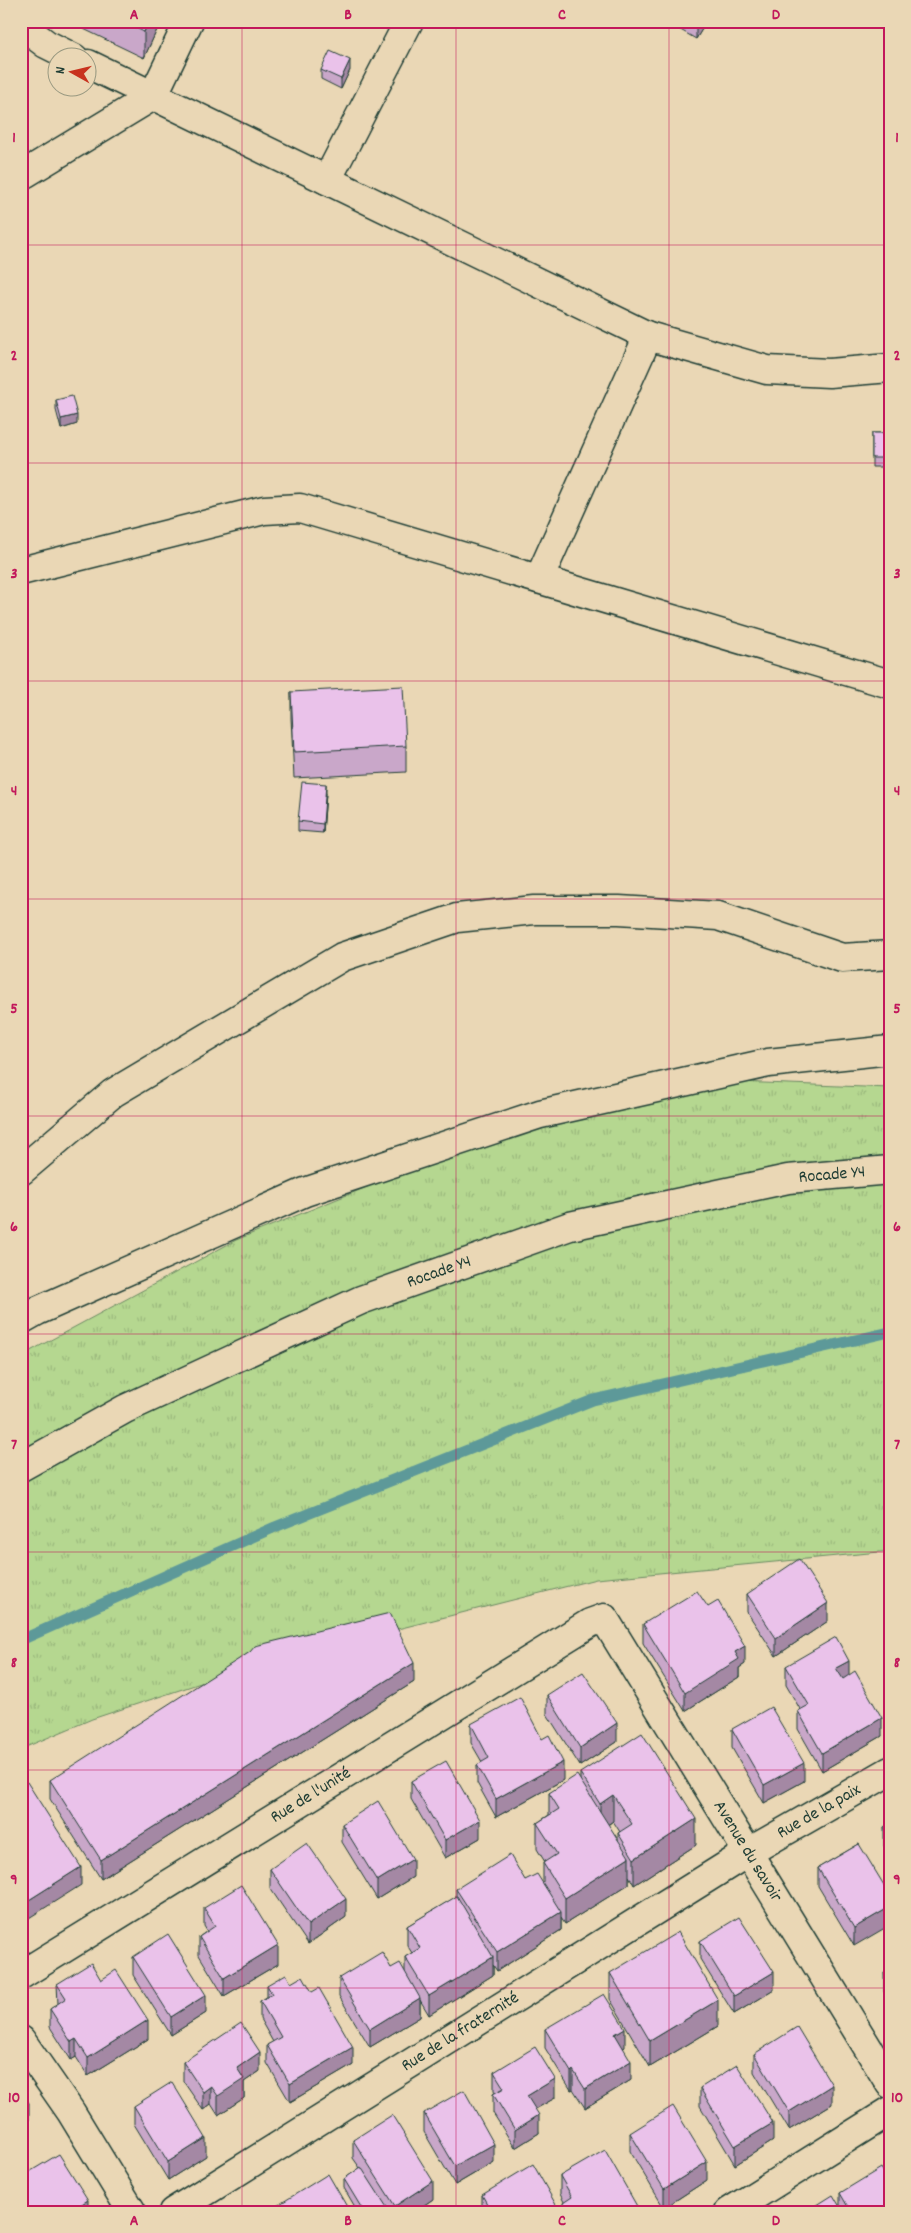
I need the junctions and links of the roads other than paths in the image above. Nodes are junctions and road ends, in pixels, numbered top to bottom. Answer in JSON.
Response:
{"nodes":[{"id":1,"x":189,"y":21,"type":"edge"},
{"id":2,"x":409,"y":21,"type":"edge"},
{"id":3,"x":21,"y":25,"type":"edge"},
{"id":4,"x":54,"y":48,"type":"edge"},
{"id":5,"x":98,"y":69,"type":"edge"},
{"id":6,"x":153,"y":96,"type":"junction"},
{"id":7,"x":21,"y":176,"type":"edge"},
{"id":8,"x":327,"y":180,"type":"junction"},
{"id":9,"x":648,"y":336,"type":"junction"},
{"id":10,"x":890,"y":368,"type":"edge"},
{"id":11,"x":21,"y":571,"type":"edge"},
{"id":12,"x":539,"y":579,"type":"junction"},
{"id":13,"x":890,"y":684,"type":"edge"},
{"id":14,"x":890,"y":955,"type":"edge"},
{"id":15,"x":890,"y":1050,"type":"edge"},
{"id":16,"x":890,"y":1170,"type":"edge"},
{"id":17,"x":21,"y":1171,"type":"edge"},
{"id":18,"x":21,"y":1320,"type":"edge"},
{"id":19,"x":21,"y":1467,"type":"edge"},
{"id":20,"x":604,"y":1618,"type":"joint"},
{"id":21,"x":890,"y":1771,"type":"edge"},
{"id":22,"x":747,"y":1853,"type":"junction"},
{"id":23,"x":21,"y":1975,"type":"edge"},
{"id":24,"x":21,"y":2040,"type":"edge"},
{"id":25,"x":890,"y":2084,"type":"edge"},
{"id":26,"x":890,"y":2112,"type":"edge"},
{"id":27,"x":132,"y":2212,"type":"edge"},
{"id":28,"x":172,"y":2212,"type":"edge"},
{"id":29,"x":729,"y":2212,"type":"edge"}],
"edges":[{"from":1,"to":6,"type":"main road"},
{"from":2,"to":8,"type":"main road"},
{"from":3,"to":4,"type":"main road"},
{"from":5,"to":6,"type":"main road"},
{"from":6,"to":7,"type":"main road"},
{"from":6,"to":8,"type":"main road"},
{"from":8,"to":9,"type":"main road"},
{"from":9,"to":10,"type":"main road"},
{"from":9,"to":12,"type":"main road"},
{"from":11,"to":12,"type":"main road"},
{"from":12,"to":13,"type":"main road"},
{"from":14,"to":17,"type":"main road"},
{"from":15,"to":18,"type":"main road"},
{"from":16,"to":19,"type":"main road","name":"Rocade Y4"},
{"from":20,"to":22,"type":"main road","name":"Avenue du savoir"},
{"from":20,"to":23,"type":"main road","name":"Rue de l'unité"},
{"from":21,"to":22,"type":"main road","name":"Rue de la paix"},
{"from":22,"to":25,"type":"main road","name":"Avenue du savoir"},
{"from":22,"to":28,"type":"main road","name":"Rue de la fraternité"},
{"from":24,"to":27,"type":"main road"},
{"from":26,"to":29,"type":"main road"}]}
